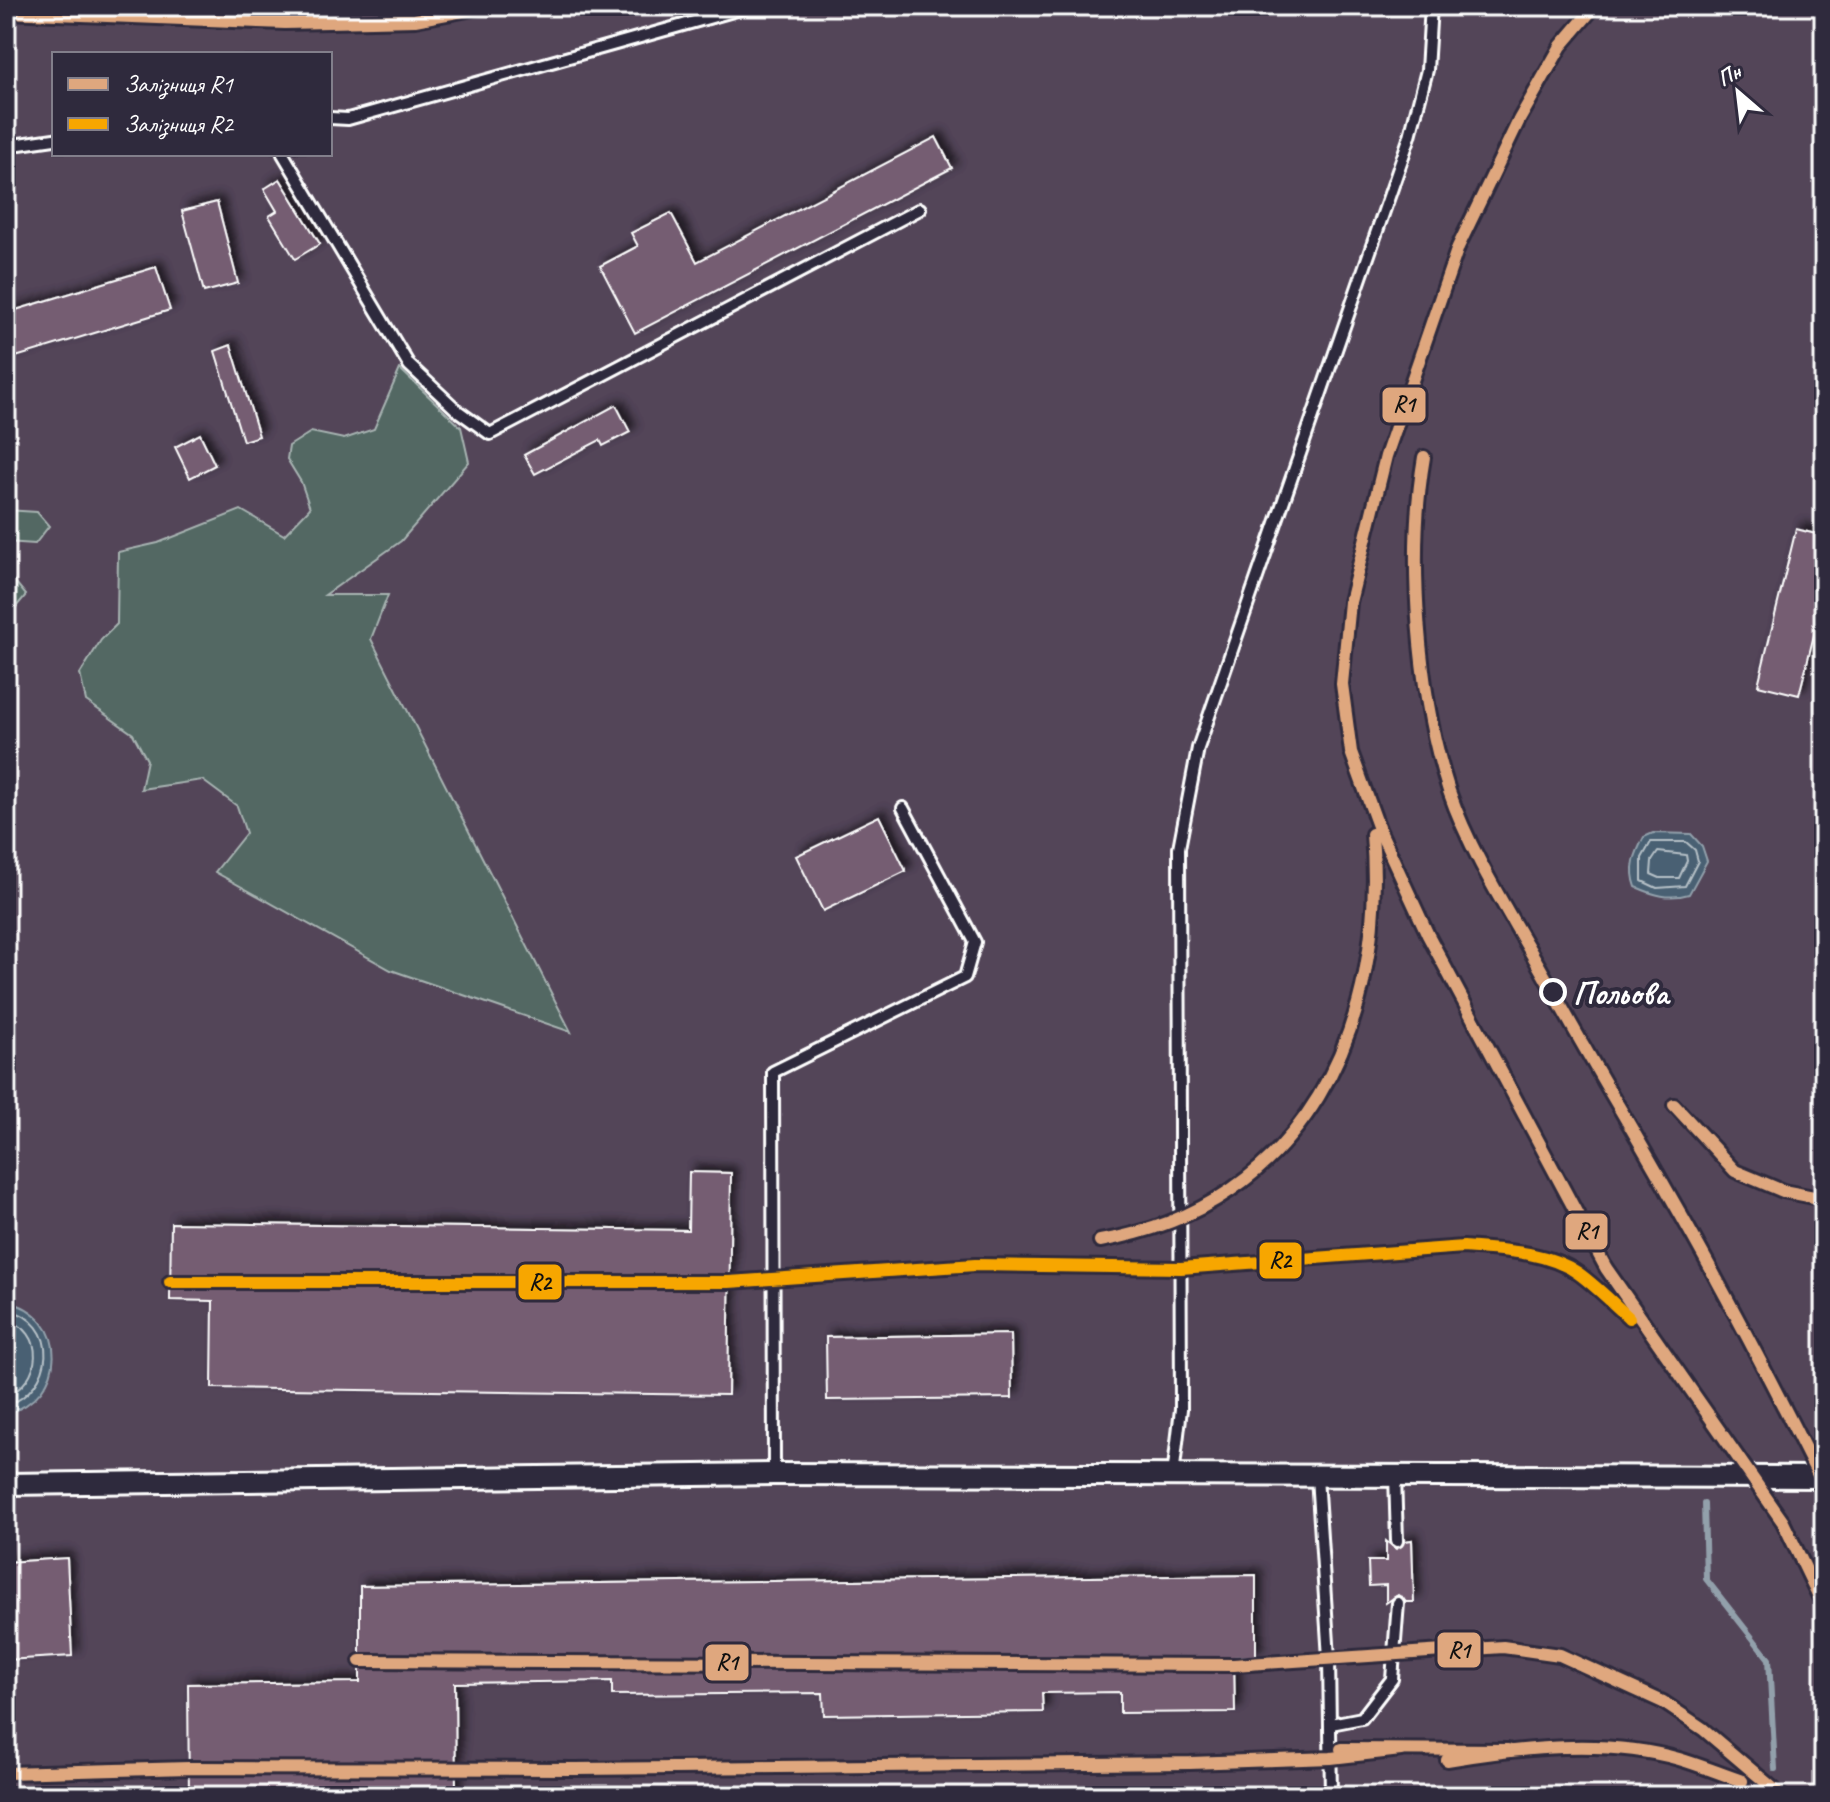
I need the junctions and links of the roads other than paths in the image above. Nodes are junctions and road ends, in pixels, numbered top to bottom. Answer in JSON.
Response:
{"nodes":[{"id":1,"x":751,"y":6,"type":"edge"},
{"id":2,"x":1431,"y":6,"type":"edge"},
{"id":3,"x":332,"y":118,"type":"edge"},
{"id":4,"x":52,"y":139,"type":"edge"},
{"id":5,"x":6,"y":146,"type":"edge"},
{"id":6,"x":284,"y":156,"type":"edge"},
{"id":7,"x":920,"y":209,"type":"dead end"},
{"id":8,"x":903,"y":808,"type":"dead end"},
{"id":9,"x":774,"y":1474,"type":"junction"},
{"id":10,"x":1395,"y":1475,"type":"junction"},
{"id":11,"x":1173,"y":1476,"type":"junction"},
{"id":12,"x":1317,"y":1477,"type":"junction"},
{"id":13,"x":1824,"y":1477,"type":"edge"},
{"id":14,"x":6,"y":1484,"type":"edge"},
{"id":15,"x":1397,"y":1541,"type":"dead end"},
{"id":16,"x":1398,"y":1603,"type":"dead end"},
{"id":17,"x":1331,"y":1724,"type":"junction"},
{"id":18,"x":1331,"y":1796,"type":"edge"}],
"edges":[{"from":1,"to":3,"type":"lane"},
{"from":2,"to":11,"type":"lane"},
{"from":4,"to":5,"type":"lane"},
{"from":6,"to":7,"type":"lane"},
{"from":8,"to":9,"type":"lane"},
{"from":9,"to":11,"type":"street"},
{"from":9,"to":14,"type":"street"},
{"from":10,"to":12,"type":"street"},
{"from":10,"to":13,"type":"street"},
{"from":10,"to":15,"type":"lane"},
{"from":11,"to":12,"type":"street"},
{"from":12,"to":17,"type":"lane"},
{"from":16,"to":17,"type":"lane"},
{"from":17,"to":18,"type":"lane"}]}
